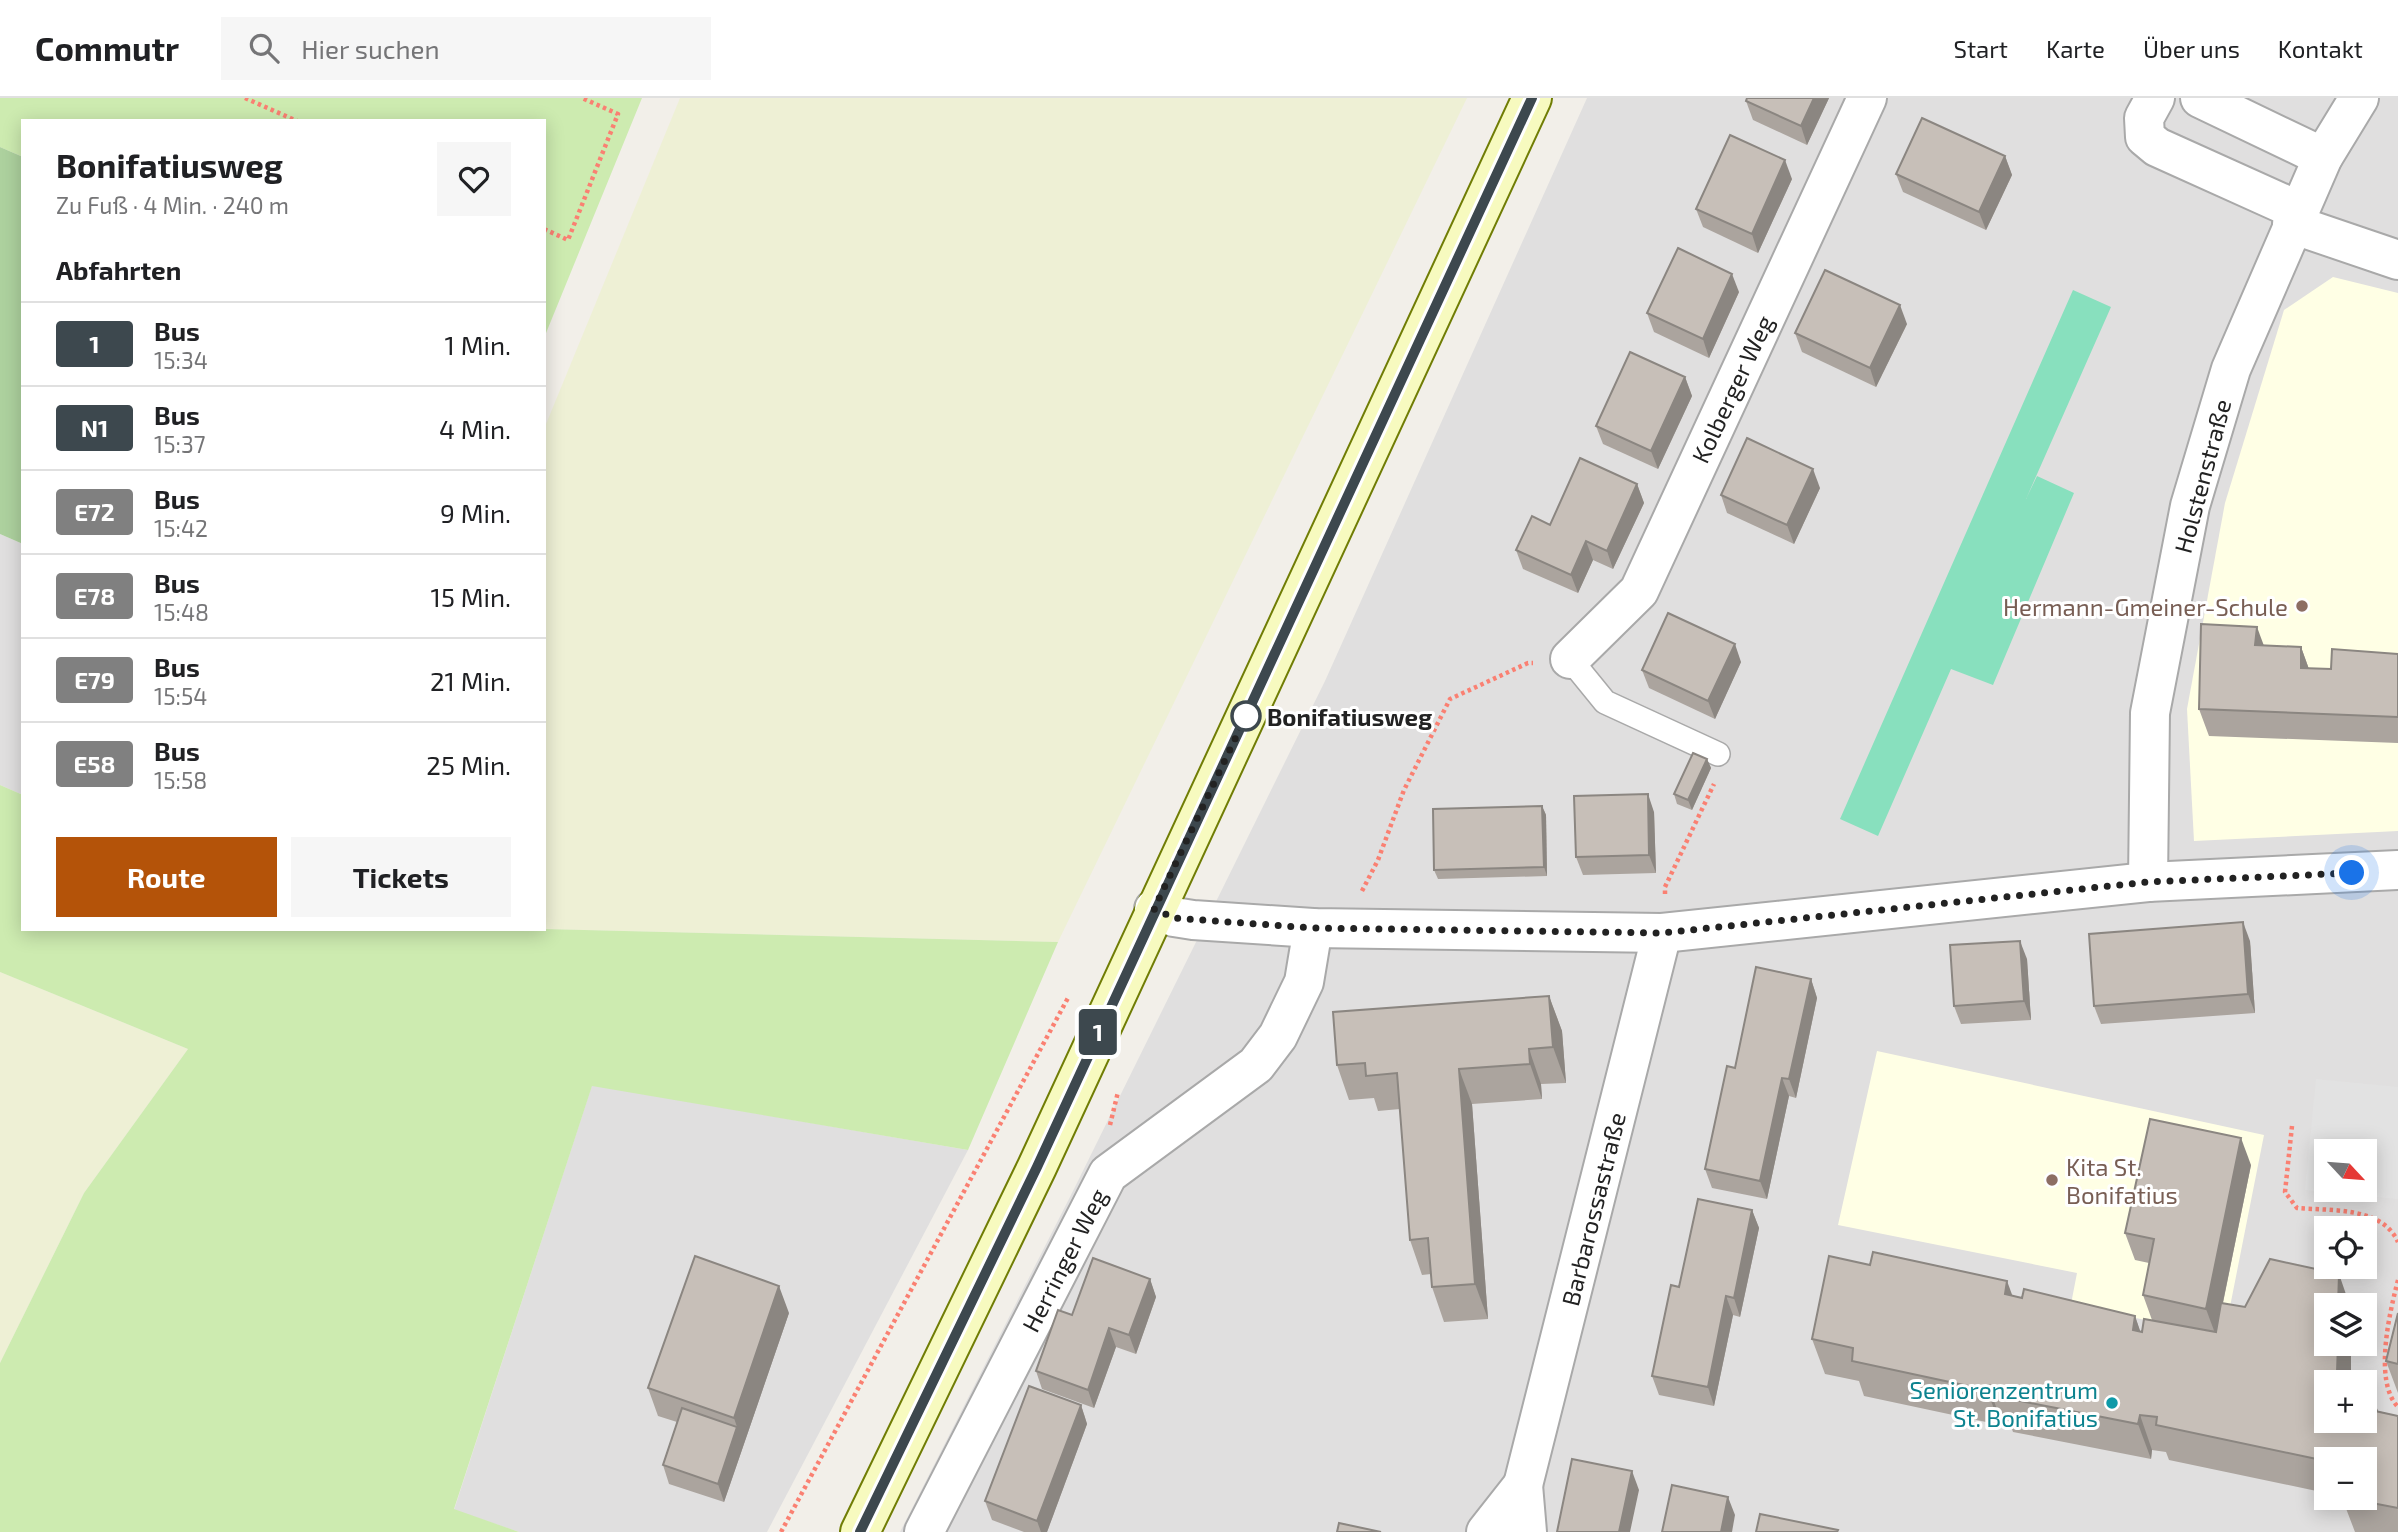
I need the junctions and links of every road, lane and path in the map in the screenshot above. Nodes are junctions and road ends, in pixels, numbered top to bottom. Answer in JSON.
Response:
{"nodes":[{"id":1,"x":245,"y":98,"type":"edge"},
{"id":2,"x":582,"y":98,"type":"edge"},
{"id":3,"x":1532,"y":98,"type":"edge"},
{"id":4,"x":1867,"y":98,"type":"edge"},
{"id":5,"x":2155,"y":98,"type":"edge"},
{"id":6,"x":2200,"y":98,"type":"edge"},
{"id":7,"x":2359,"y":98,"type":"edge"},
{"id":8,"x":292,"y":119,"type":"edge"},
{"id":9,"x":2323,"y":157,"type":"junction"},
{"id":10,"x":2295,"y":218,"type":"junction"},
{"id":11,"x":546,"y":230,"type":"edge"},
{"id":12,"x":2398,"y":260,"type":"edge"},
{"id":13,"x":1570,"y":659,"type":"junction"},
{"id":14,"x":1718,"y":754,"type":"joint"},
{"id":15,"x":1683,"y":849,"type":"dead end"},
{"id":16,"x":2398,"y":870,"type":"edge"},
{"id":17,"x":2148,"y":882,"type":"junction"},
{"id":18,"x":1154,"y":909,"type":"junction"},
{"id":19,"x":1327,"y":928,"type":"junction"},
{"id":20,"x":1662,"y":933,"type":"junction"},
{"id":21,"x":1074,"y":986,"type":"dead end"},
{"id":22,"x":2292,"y":1126,"type":"dead end"},
{"id":23,"x":2398,"y":1240,"type":"edge"},
{"id":24,"x":2398,"y":1280,"type":"edge"},
{"id":25,"x":2398,"y":1407,"type":"edge"},
{"id":26,"x":1523,"y":1485,"type":"junction"},
{"id":27,"x":781,"y":1532,"type":"edge"},
{"id":28,"x":860,"y":1532,"type":"edge"},
{"id":29,"x":924,"y":1532,"type":"edge"},
{"id":30,"x":1486,"y":1532,"type":"edge"},
{"id":31,"x":1527,"y":1532,"type":"edge"}],
"edges":[{"from":1,"to":8,"type":"path"},
{"from":2,"to":11,"type":"path"},
{"from":3,"to":18,"type":"main road"},
{"from":4,"to":13,"type":"street","name":"Kolberger Weg"},
{"from":5,"to":10,"type":"street"},
{"from":6,"to":9,"type":"street"},
{"from":7,"to":9,"type":"street","name":"Holstenstraße"},
{"from":9,"to":10,"type":"street","name":"Holstenstraße"},
{"from":10,"to":12,"type":"street"},
{"from":10,"to":17,"type":"street","name":"Holstenstraße"},
{"from":13,"to":14,"type":"lane"},
{"from":13,"to":19,"type":"path"},
{"from":14,"to":15,"type":"path"},
{"from":16,"to":17,"type":"street"},
{"from":17,"to":20,"type":"street"},
{"from":18,"to":19,"type":"street"},
{"from":18,"to":28,"type":"main road"},
{"from":19,"to":20,"type":"street"},
{"from":19,"to":29,"type":"street","name":"Herringer Weg"},
{"from":20,"to":26,"type":"street","name":"Barbarossastraße"},
{"from":21,"to":27,"type":"path"},
{"from":22,"to":23,"type":"path"},
{"from":24,"to":25,"type":"path"},
{"from":26,"to":30,"type":"street","name":"Barbarossastraße"},
{"from":26,"to":31,"type":"street","name":"Barbarossastraße"}]}
